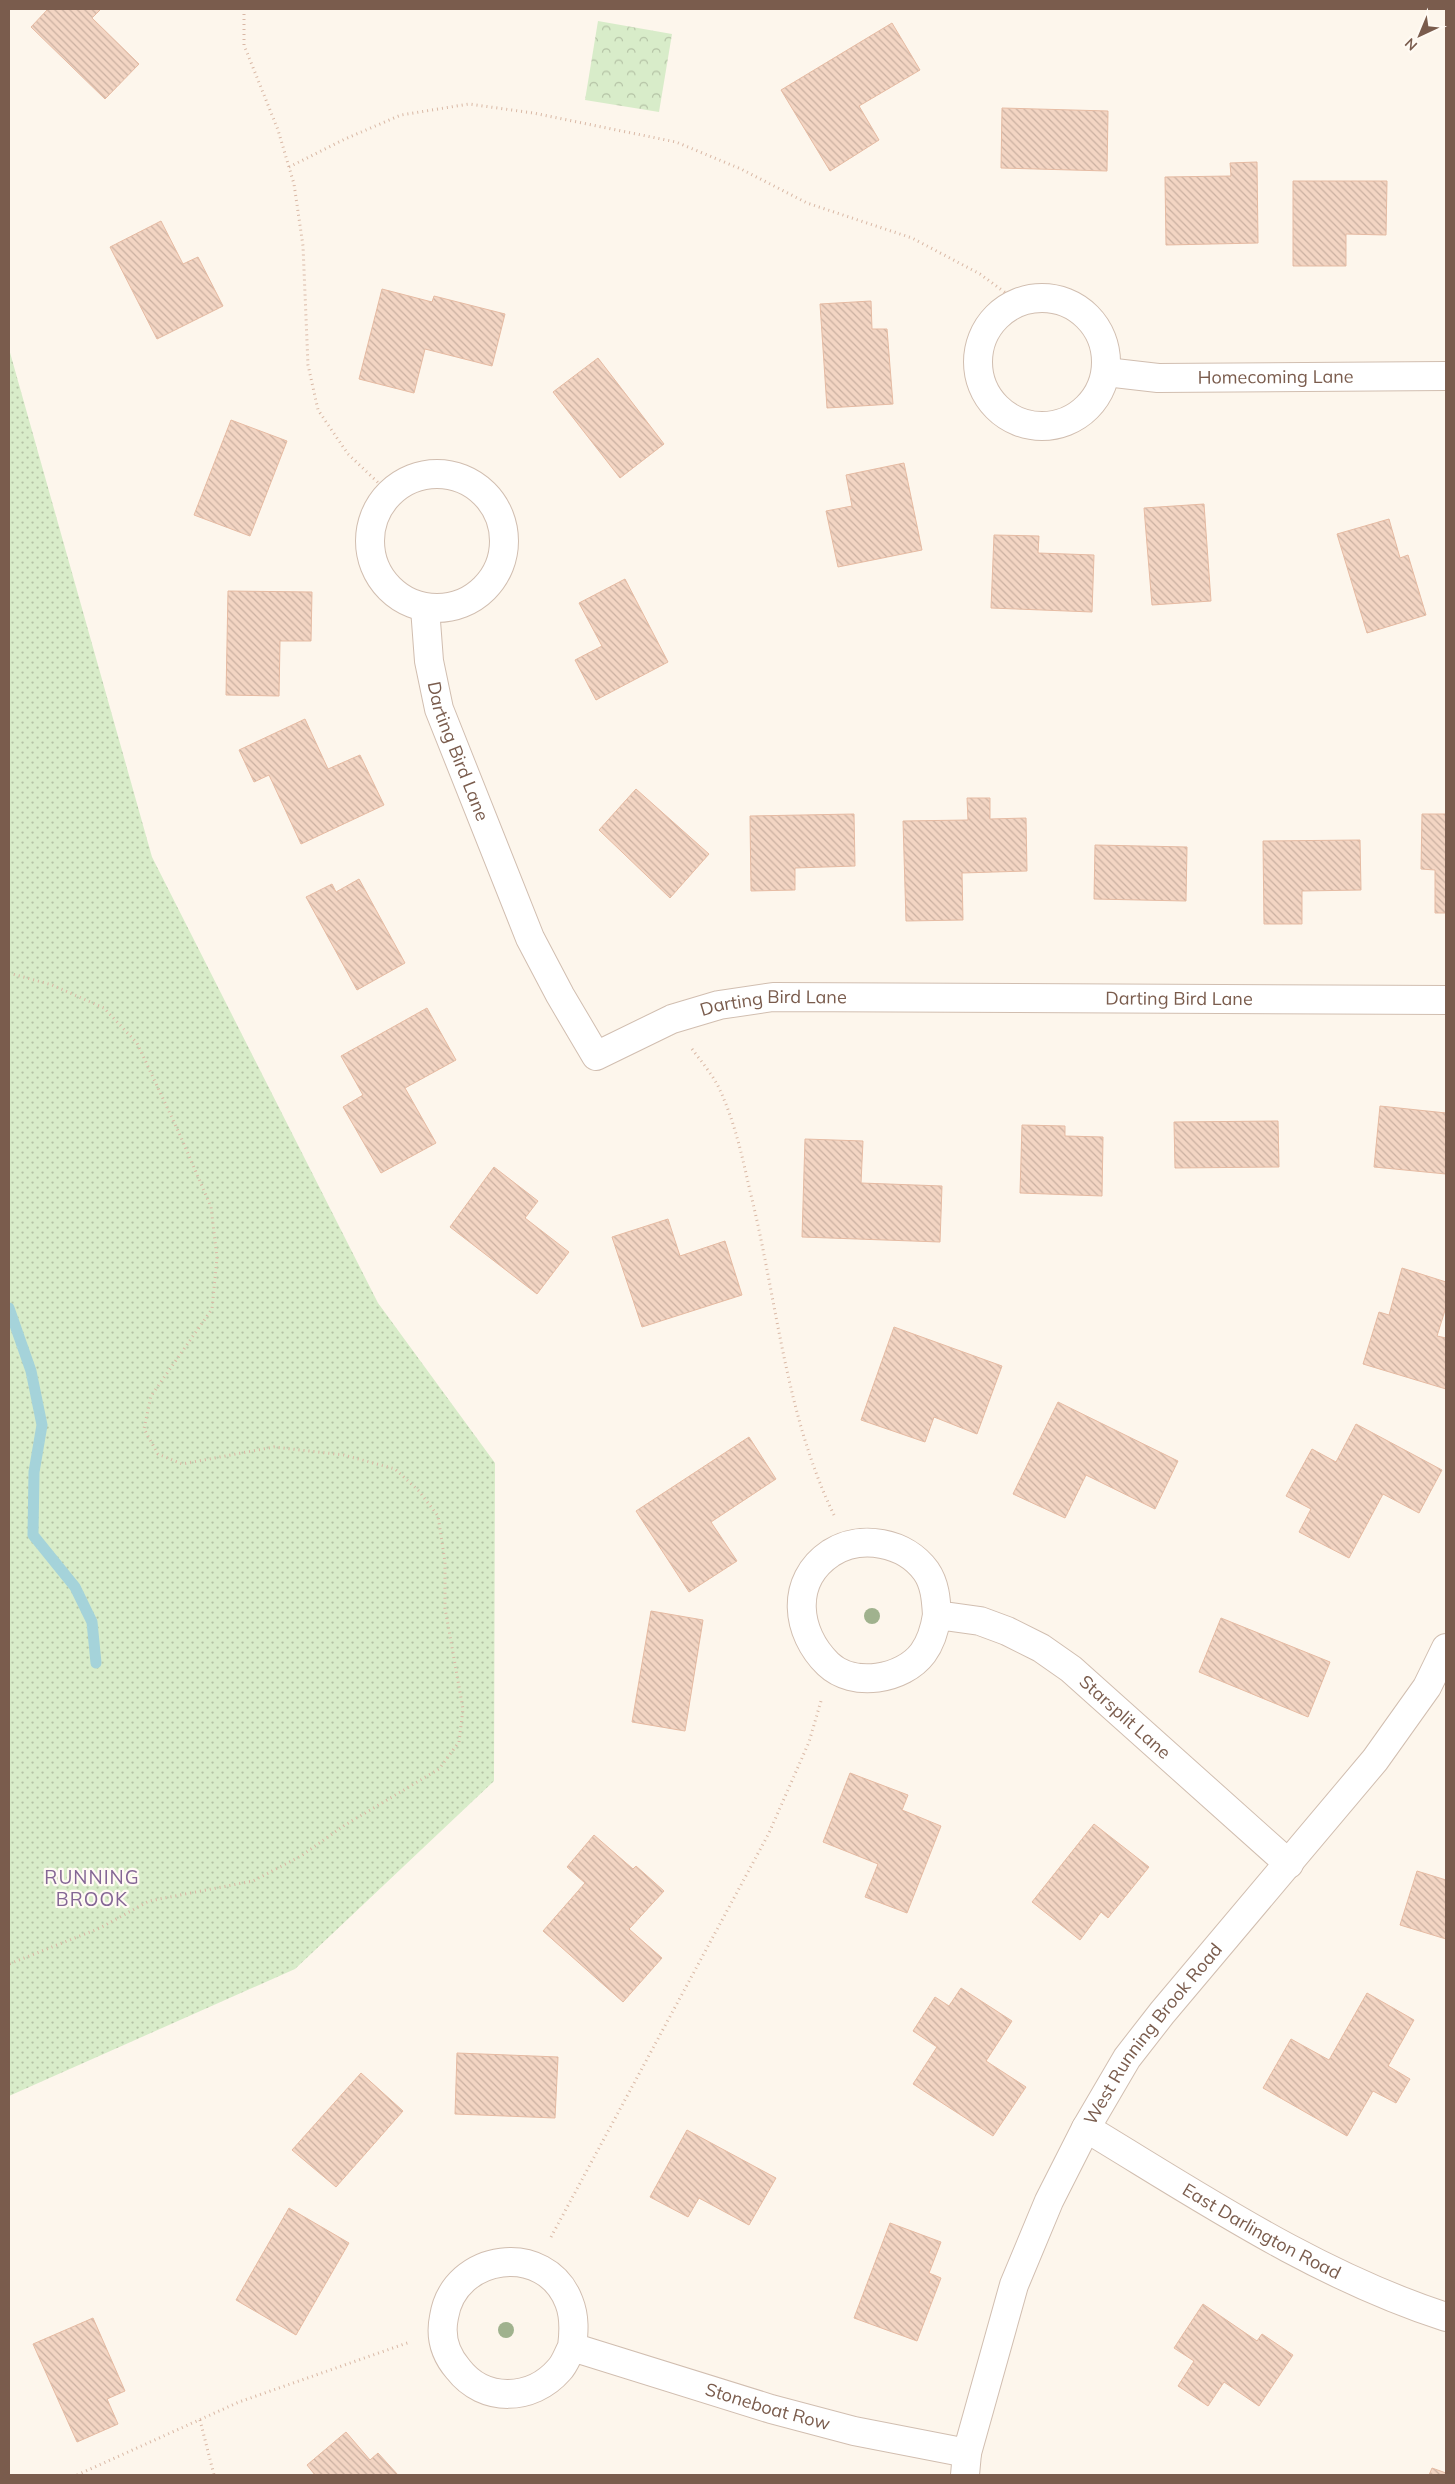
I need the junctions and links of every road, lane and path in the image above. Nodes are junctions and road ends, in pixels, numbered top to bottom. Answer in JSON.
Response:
{"nodes":[{"id":1,"x":244,"y":9,"type":"edge"},
{"id":2,"x":289,"y":167,"type":"junction"},
{"id":3,"x":1018,"y":302,"type":"junction"},
{"id":4,"x":1106,"y":372,"type":"junction"},
{"id":5,"x":1446,"y":376,"type":"edge"},
{"id":6,"x":389,"y":493,"type":"junction"},
{"id":7,"x":425,"y":608,"type":"junction"},
{"id":8,"x":9,"y":973,"type":"edge"},
{"id":9,"x":1446,"y":1000,"type":"edge"},
{"id":10,"x":672,"y":1019,"type":"junction"},
{"id":11,"x":848,"y":1545,"type":"junction"},
{"id":12,"x":938,"y":1614,"type":"junction"},
{"id":13,"x":1446,"y":1648,"type":"edge"},
{"id":14,"x":831,"y":1667,"type":"junction"},
{"id":15,"x":1289,"y":1864,"type":"junction"},
{"id":16,"x":9,"y":1964,"type":"edge"},
{"id":17,"x":1086,"y":2128,"type":"junction"},
{"id":18,"x":534,"y":2267,"type":"junction"},
{"id":19,"x":1446,"y":2317,"type":"edge"},
{"id":20,"x":441,"y":2331,"type":"junction"},
{"id":21,"x":572,"y":2347,"type":"junction"},
{"id":22,"x":200,"y":2420,"type":"junction"},
{"id":23,"x":966,"y":2464,"type":"edge"},
{"id":24,"x":76,"y":2475,"type":"edge"},
{"id":25,"x":214,"y":2475,"type":"edge"}],
"edges":[{"from":1,"to":2,"type":"path"},
{"from":2,"to":3,"type":"path"},
{"from":2,"to":6,"type":"path"},
{"from":3,"to":4,"type":"street"},
{"from":3,"to":4,"type":"street"},
{"from":4,"to":5,"type":"street","name":"Homecoming Lane"},
{"from":6,"to":7,"type":"street"},
{"from":6,"to":7,"type":"street"},
{"from":7,"to":10,"type":"street","name":"Darting Bird Lane"},
{"from":8,"to":16,"type":"path"},
{"from":9,"to":10,"type":"street","name":"Darting Bird Lane"},
{"from":10,"to":11,"type":"path"},
{"from":11,"to":12,"type":"street"},
{"from":11,"to":14,"type":"street"},
{"from":12,"to":14,"type":"street"},
{"from":12,"to":15,"type":"street","name":"Starsplit Lane"},
{"from":13,"to":15,"type":"street","name":"West Running Brook Road"},
{"from":14,"to":18,"type":"path"},
{"from":15,"to":17,"type":"street","name":"West Running Brook Road"},
{"from":17,"to":19,"type":"street","name":"East Darlington Road"},
{"from":17,"to":23,"type":"street","name":"West Running Brook Road"},
{"from":18,"to":20,"type":"street"},
{"from":18,"to":21,"type":"street"},
{"from":20,"to":21,"type":"street"},
{"from":20,"to":22,"type":"path"},
{"from":21,"to":23,"type":"street","name":"Stoneboat Row"},
{"from":22,"to":24,"type":"path"},
{"from":22,"to":25,"type":"path"}]}
